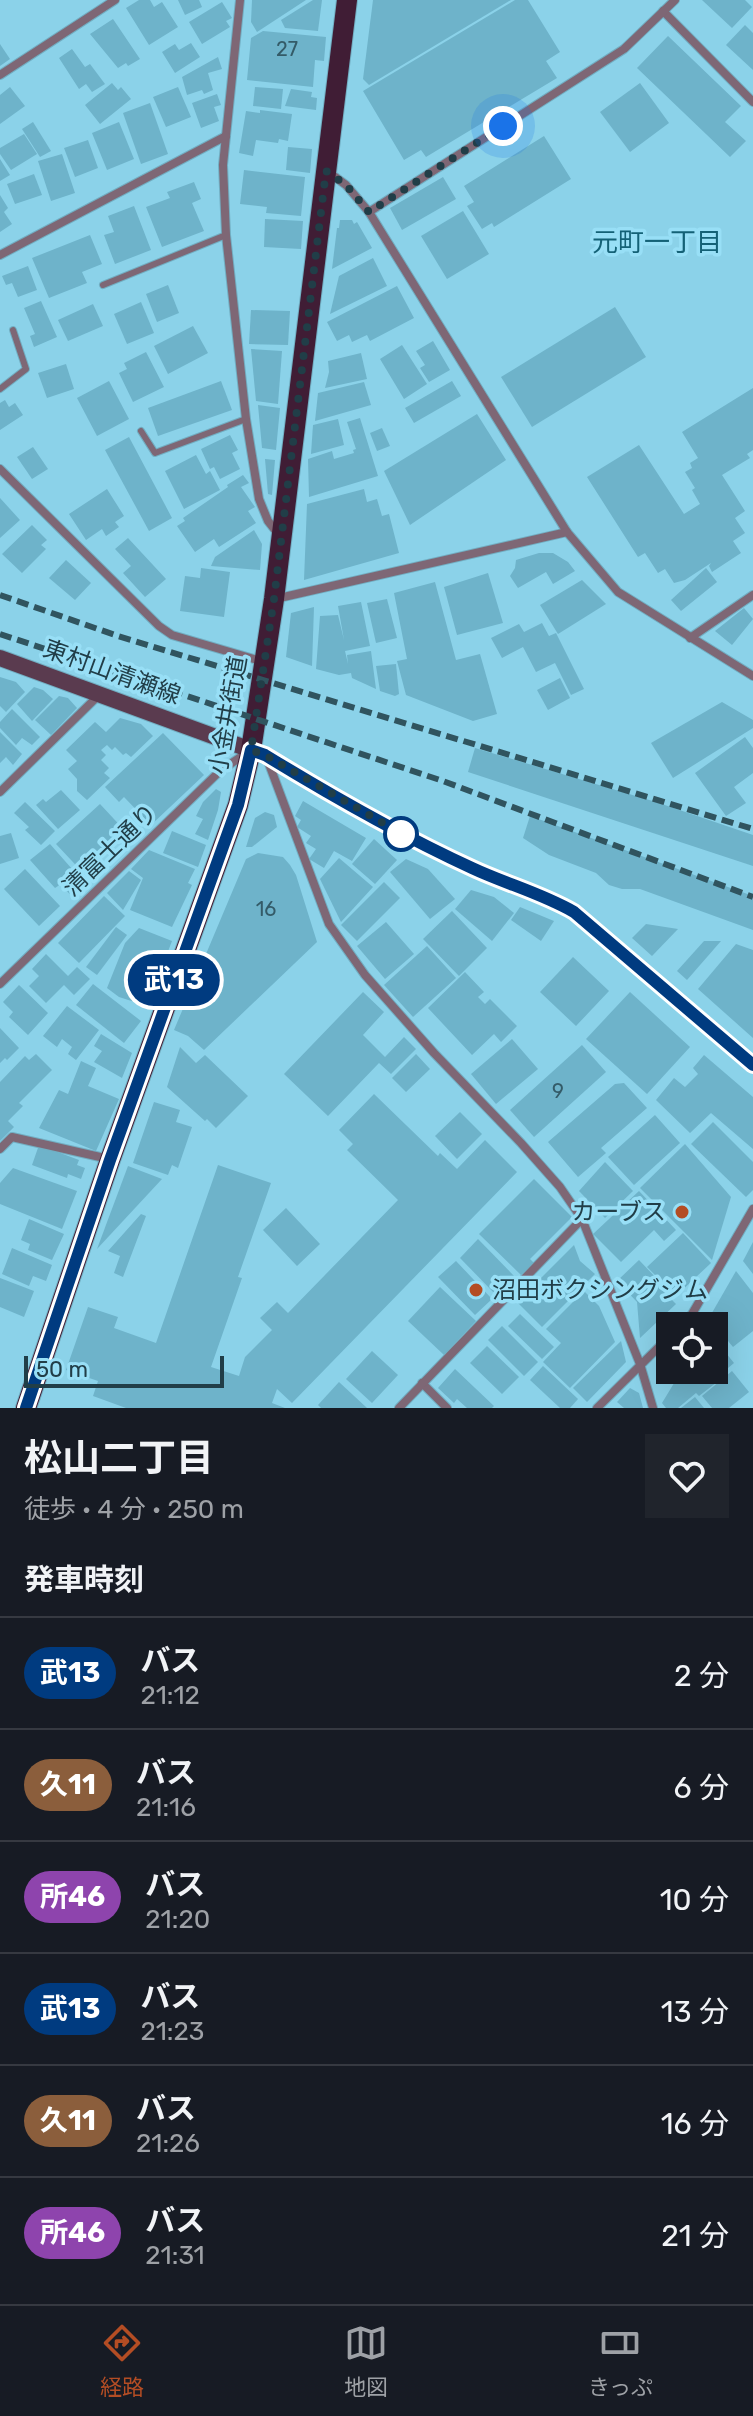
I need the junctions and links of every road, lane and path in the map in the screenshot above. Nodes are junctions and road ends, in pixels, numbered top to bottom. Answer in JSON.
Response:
{"nodes":[{"id":1,"x":115,"y":0,"type":"edge"},
{"id":2,"x":240,"y":0,"type":"edge"},
{"id":3,"x":347,"y":0,"type":"edge"},
{"id":4,"x":675,"y":0,"type":"edge"},
{"id":5,"x":663,"y":11,"type":"junction"},
{"id":6,"x":0,"y":75,"type":"edge"},
{"id":7,"x":753,"y":102,"type":"edge"},
{"id":8,"x":226,"y":136,"type":"junction"},
{"id":9,"x":326,"y":171,"type":"junction"},
{"id":10,"x":369,"y":212,"type":"junction"},
{"id":11,"x":226,"y":235,"type":"junction"},
{"id":12,"x":0,"y":255,"type":"edge"},
{"id":13,"x":103,"y":285,"type":"dead end"},
{"id":14,"x":13,"y":330,"type":"dead end"},
{"id":15,"x":0,"y":389,"type":"edge"},
{"id":16,"x":246,"y":419,"type":"junction"},
{"id":17,"x":141,"y":431,"type":"dead end"},
{"id":18,"x":0,"y":469,"type":"edge"},
{"id":19,"x":567,"y":532,"type":"junction"},
{"id":20,"x":282,"y":539,"type":"junction"},
{"id":21,"x":753,"y":595,"type":"edge"},
{"id":22,"x":274,"y":599,"type":"junction"},
{"id":23,"x":690,"y":638,"type":"junction"},
{"id":24,"x":0,"y":658,"type":"edge"},
{"id":25,"x":265,"y":662,"type":"junction"},
{"id":26,"x":753,"y":676,"type":"edge"},
{"id":27,"x":101,"y":693,"type":"junction"},
{"id":28,"x":258,"y":752,"type":"junction"},
{"id":29,"x":0,"y":792,"type":"edge"},
{"id":30,"x":0,"y":984,"type":"edge"},
{"id":31,"x":753,"y":1065,"type":"edge"},
{"id":32,"x":0,"y":1149,"type":"edge"},
{"id":33,"x":110,"y":1160,"type":"junction"},
{"id":34,"x":753,"y":1209,"type":"edge"},
{"id":35,"x":582,"y":1219,"type":"junction"},
{"id":36,"x":693,"y":1312,"type":"edge"},
{"id":37,"x":656,"y":1349,"type":"edge"},
{"id":38,"x":640,"y":1364,"type":"junction"},
{"id":39,"x":422,"y":1383,"type":"junction"},
{"id":40,"x":26,"y":1408,"type":"edge"},
{"id":41,"x":399,"y":1408,"type":"edge"},
{"id":42,"x":447,"y":1408,"type":"edge"},
{"id":43,"x":597,"y":1408,"type":"edge"},
{"id":44,"x":653,"y":1408,"type":"edge"}],
"edges":[{"from":1,"to":6,"type":"street"},
{"from":2,"to":8,"type":"street"},
{"from":3,"to":9,"type":"main road","name":"小金井街道"},
{"from":4,"to":5,"type":"street"},
{"from":5,"to":7,"type":"street"},
{"from":5,"to":10,"type":"street"},
{"from":8,"to":11,"type":"street"},
{"from":8,"to":12,"type":"street"},
{"from":9,"to":10,"type":"street"},
{"from":9,"to":20,"type":"main road","name":"小金井街道"},
{"from":10,"to":19,"type":"street"},
{"from":11,"to":13,"type":"lane"},
{"from":11,"to":16,"type":"street"},
{"from":14,"to":15,"type":"lane"},
{"from":16,"to":17,"type":"lane"},
{"from":16,"to":20,"type":"street"},
{"from":18,"to":25,"type":"street"},
{"from":19,"to":22,"type":"street"},
{"from":19,"to":23,"type":"street"},
{"from":20,"to":22,"type":"main road","name":"小金井街道"},
{"from":21,"to":23,"type":"street"},
{"from":22,"to":25,"type":"main road","name":"小金井街道"},
{"from":23,"to":26,"type":"street"},
{"from":24,"to":27,"type":"main road","name":"東村山清瀬線"},
{"from":25,"to":28,"type":"main road","name":"小金井街道"},
{"from":27,"to":28,"type":"main road","name":"東村山清瀬線"},
{"from":27,"to":29,"type":"street"},
{"from":28,"to":30,"type":"street","name":"清富士通り"},
{"from":28,"to":31,"type":"street"},
{"from":28,"to":33,"type":"main road","name":"小金井街道"},
{"from":28,"to":35,"type":"street"},
{"from":32,"to":33,"type":"street"},
{"from":33,"to":40,"type":"main road","name":"小金井街道"},
{"from":34,"to":36,"type":"street"},
{"from":35,"to":38,"type":"street"},
{"from":35,"to":39,"type":"street"},
{"from":37,"to":38,"type":"street"},
{"from":38,"to":43,"type":"street"},
{"from":38,"to":44,"type":"street"},
{"from":39,"to":41,"type":"street"},
{"from":39,"to":42,"type":"street"}]}
